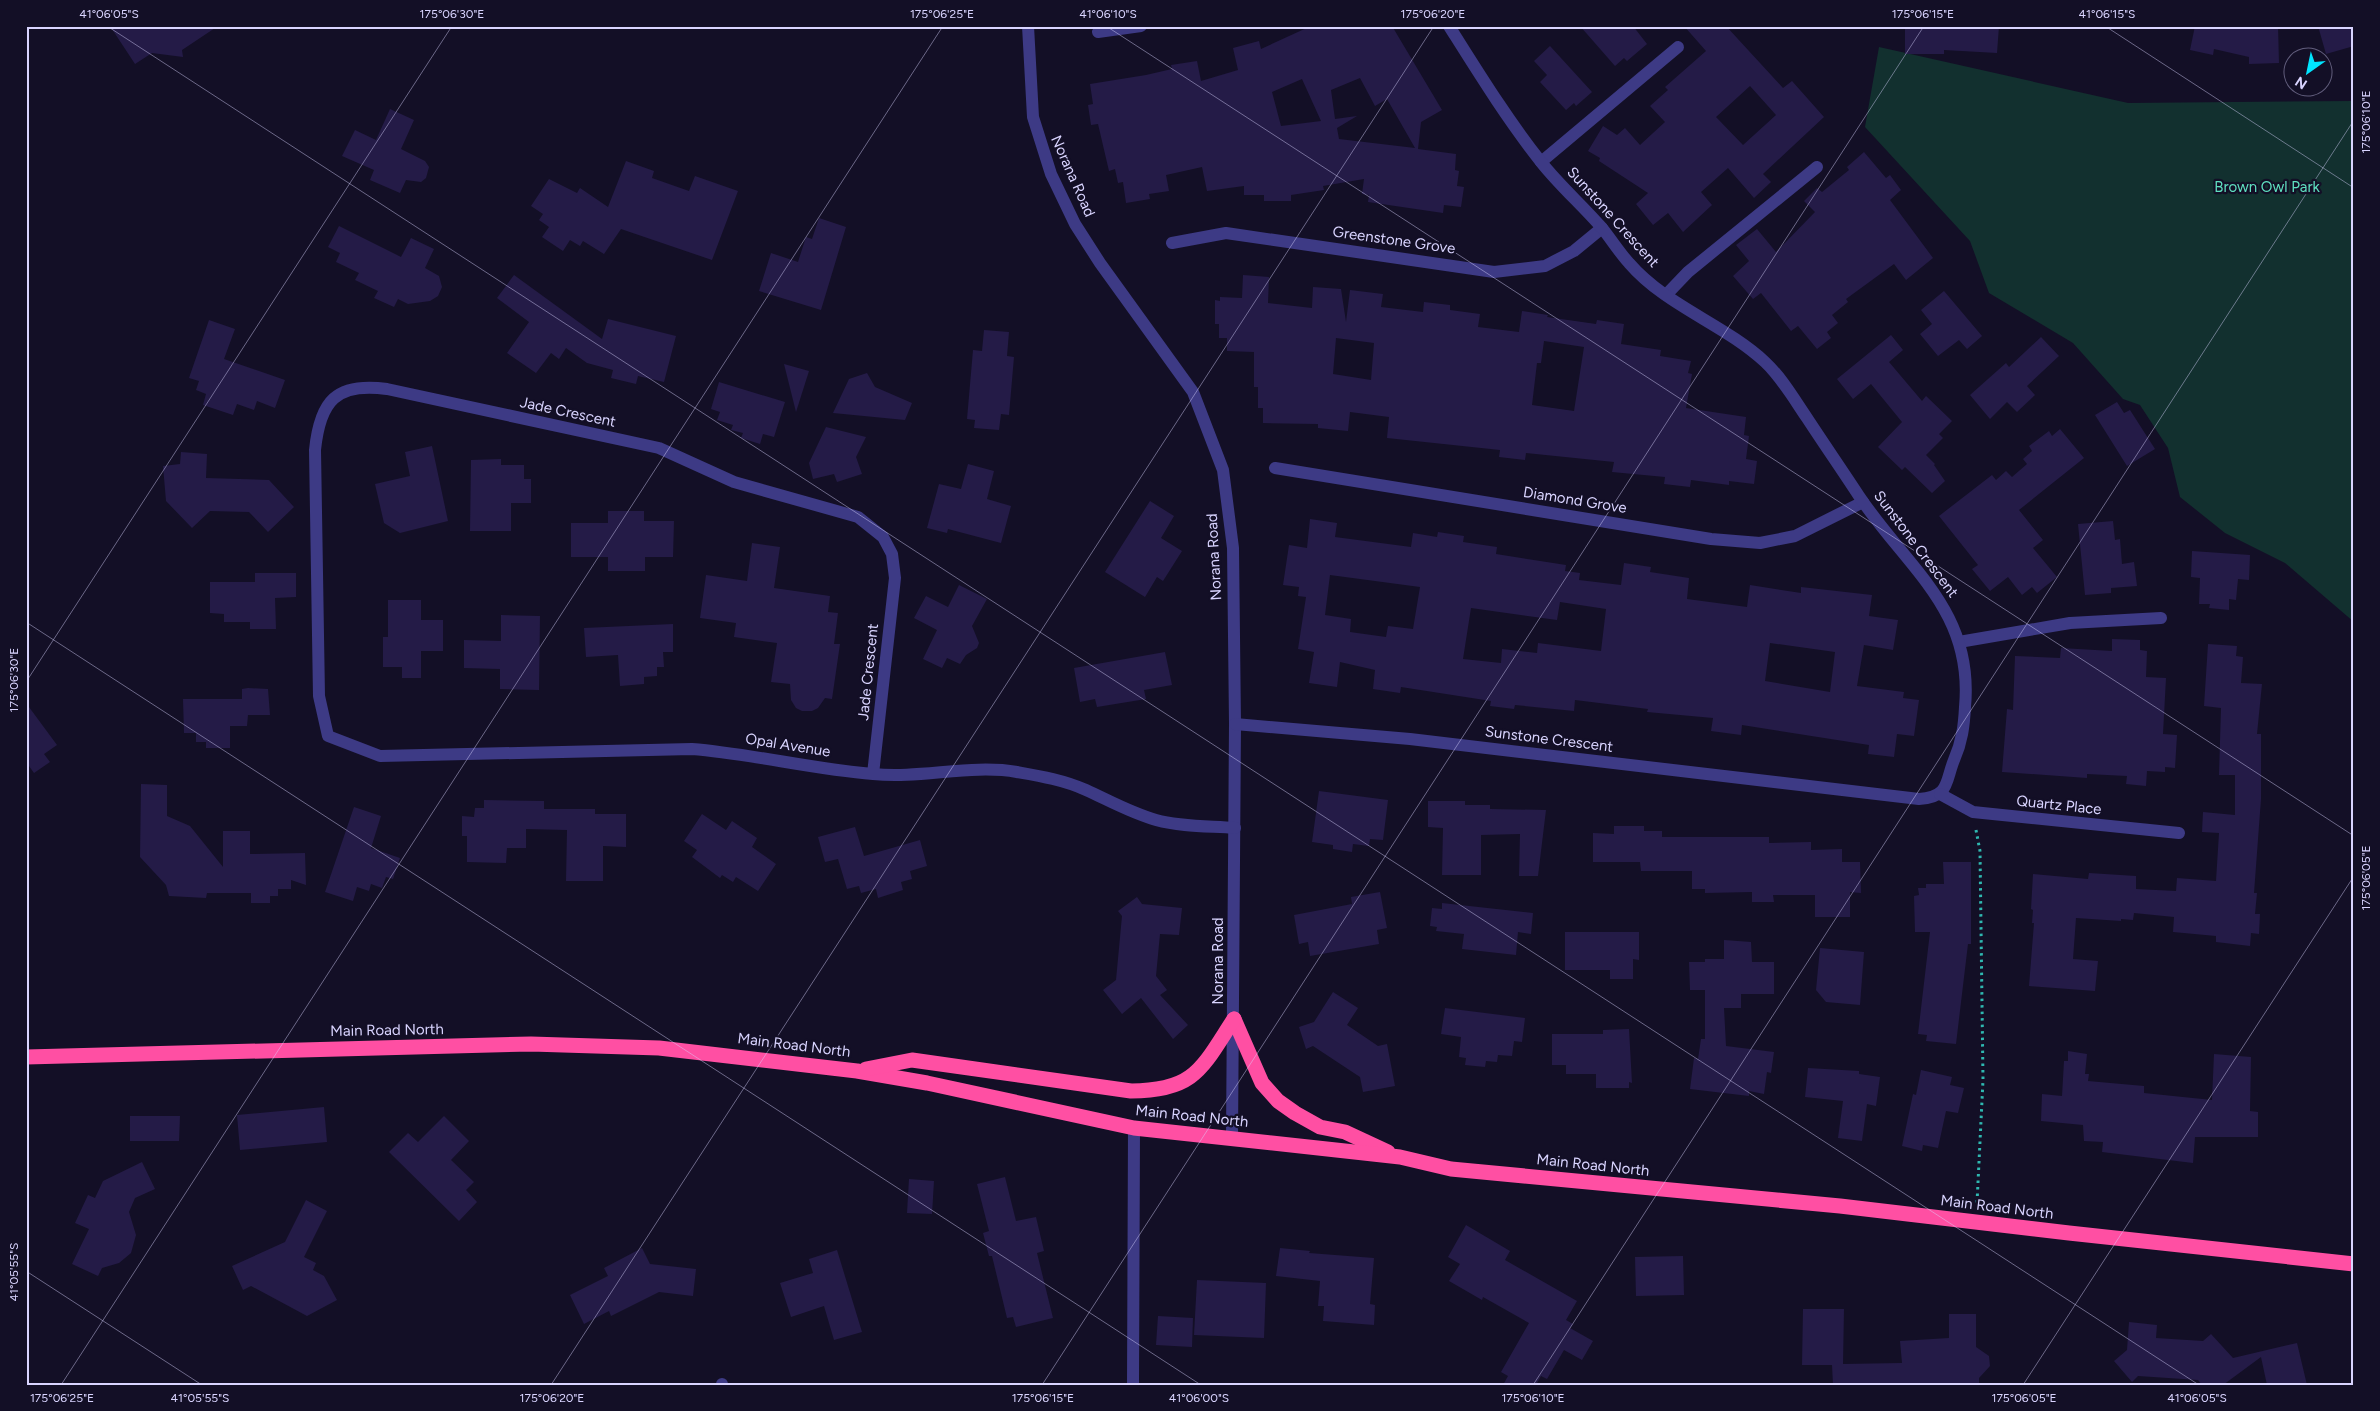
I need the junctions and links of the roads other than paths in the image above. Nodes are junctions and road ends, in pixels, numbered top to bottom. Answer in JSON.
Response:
{"nodes":[{"id":1,"x":1028,"y":26,"type":"edge"},
{"id":2,"x":1140,"y":26,"type":"edge"},
{"id":3,"x":1449,"y":26,"type":"edge"},
{"id":4,"x":1098,"y":32,"type":"dead end"},
{"id":5,"x":1678,"y":47,"type":"dead end"},
{"id":6,"x":1541,"y":162,"type":"junction"},
{"id":7,"x":1817,"y":167,"type":"dead end"},
{"id":8,"x":1602,"y":228,"type":"junction"},
{"id":9,"x":1172,"y":243,"type":"dead end"},
{"id":10,"x":1666,"y":295,"type":"junction"},
{"id":11,"x":1275,"y":468,"type":"dead end"},
{"id":12,"x":1863,"y":502,"type":"junction"},
{"id":13,"x":2161,"y":618,"type":"dead end"},
{"id":14,"x":1959,"y":642,"type":"junction"},
{"id":15,"x":1235,"y":724,"type":"junction"},
{"id":16,"x":328,"y":736,"type":"joint"},
{"id":17,"x":873,"y":774,"type":"junction"},
{"id":18,"x":1940,"y":794,"type":"junction"},
{"id":19,"x":1235,"y":828,"type":"junction"},
{"id":20,"x":2179,"y":833,"type":"dead end"},
{"id":21,"x":1234,"y":1019,"type":"junction"},
{"id":22,"x":26,"y":1057,"type":"edge"},
{"id":23,"x":857,"y":1071,"type":"junction"},
{"id":24,"x":1134,"y":1128,"type":"junction"},
{"id":25,"x":1232,"y":1138,"type":"junction"},
{"id":26,"x":1400,"y":1157,"type":"junction"},
{"id":27,"x":2354,"y":1264,"type":"edge"},
{"id":28,"x":1133,"y":1385,"type":"edge"}],
"edges":[{"from":1,"to":15,"type":"street","name":"Norana Road"},
{"from":2,"to":4,"type":"street"},
{"from":3,"to":6,"type":"street","name":"Sunstone Crescent"},
{"from":5,"to":6,"type":"street"},
{"from":6,"to":8,"type":"street","name":"Sunstone Crescent"},
{"from":7,"to":10,"type":"street"},
{"from":8,"to":9,"type":"street","name":"Greenstone Grove"},
{"from":8,"to":10,"type":"street","name":"Sunstone Crescent"},
{"from":10,"to":12,"type":"street","name":"Sunstone Crescent"},
{"from":11,"to":12,"type":"street","name":"Diamond Grove"},
{"from":12,"to":14,"type":"street","name":"Sunstone Crescent"},
{"from":13,"to":14,"type":"street"},
{"from":14,"to":18,"type":"street","name":"Sunstone Crescent"},
{"from":15,"to":18,"type":"street","name":"Sunstone Crescent"},
{"from":15,"to":19,"type":"street","name":"Norana Road"},
{"from":16,"to":17,"type":"street","name":"Opal Avenue"},
{"from":16,"to":17,"type":"street","name":"Jade Crescent"},
{"from":17,"to":19,"type":"street","name":"Opal Avenue"},
{"from":18,"to":20,"type":"street","name":"Quartz Place"},
{"from":19,"to":21,"type":"street","name":"Norana Road"},
{"from":21,"to":23,"type":"highway"},
{"from":21,"to":25,"type":"street","name":"Norana Road"},
{"from":21,"to":26,"type":"highway"},
{"from":22,"to":23,"type":"highway","name":"Main Road North"},
{"from":23,"to":24,"type":"highway","name":"Main Road North"},
{"from":24,"to":25,"type":"highway","name":"Main Road North"},
{"from":24,"to":28,"type":"street"},
{"from":25,"to":26,"type":"highway","name":"Main Road North"},
{"from":26,"to":27,"type":"highway","name":"Main Road North"}]}
